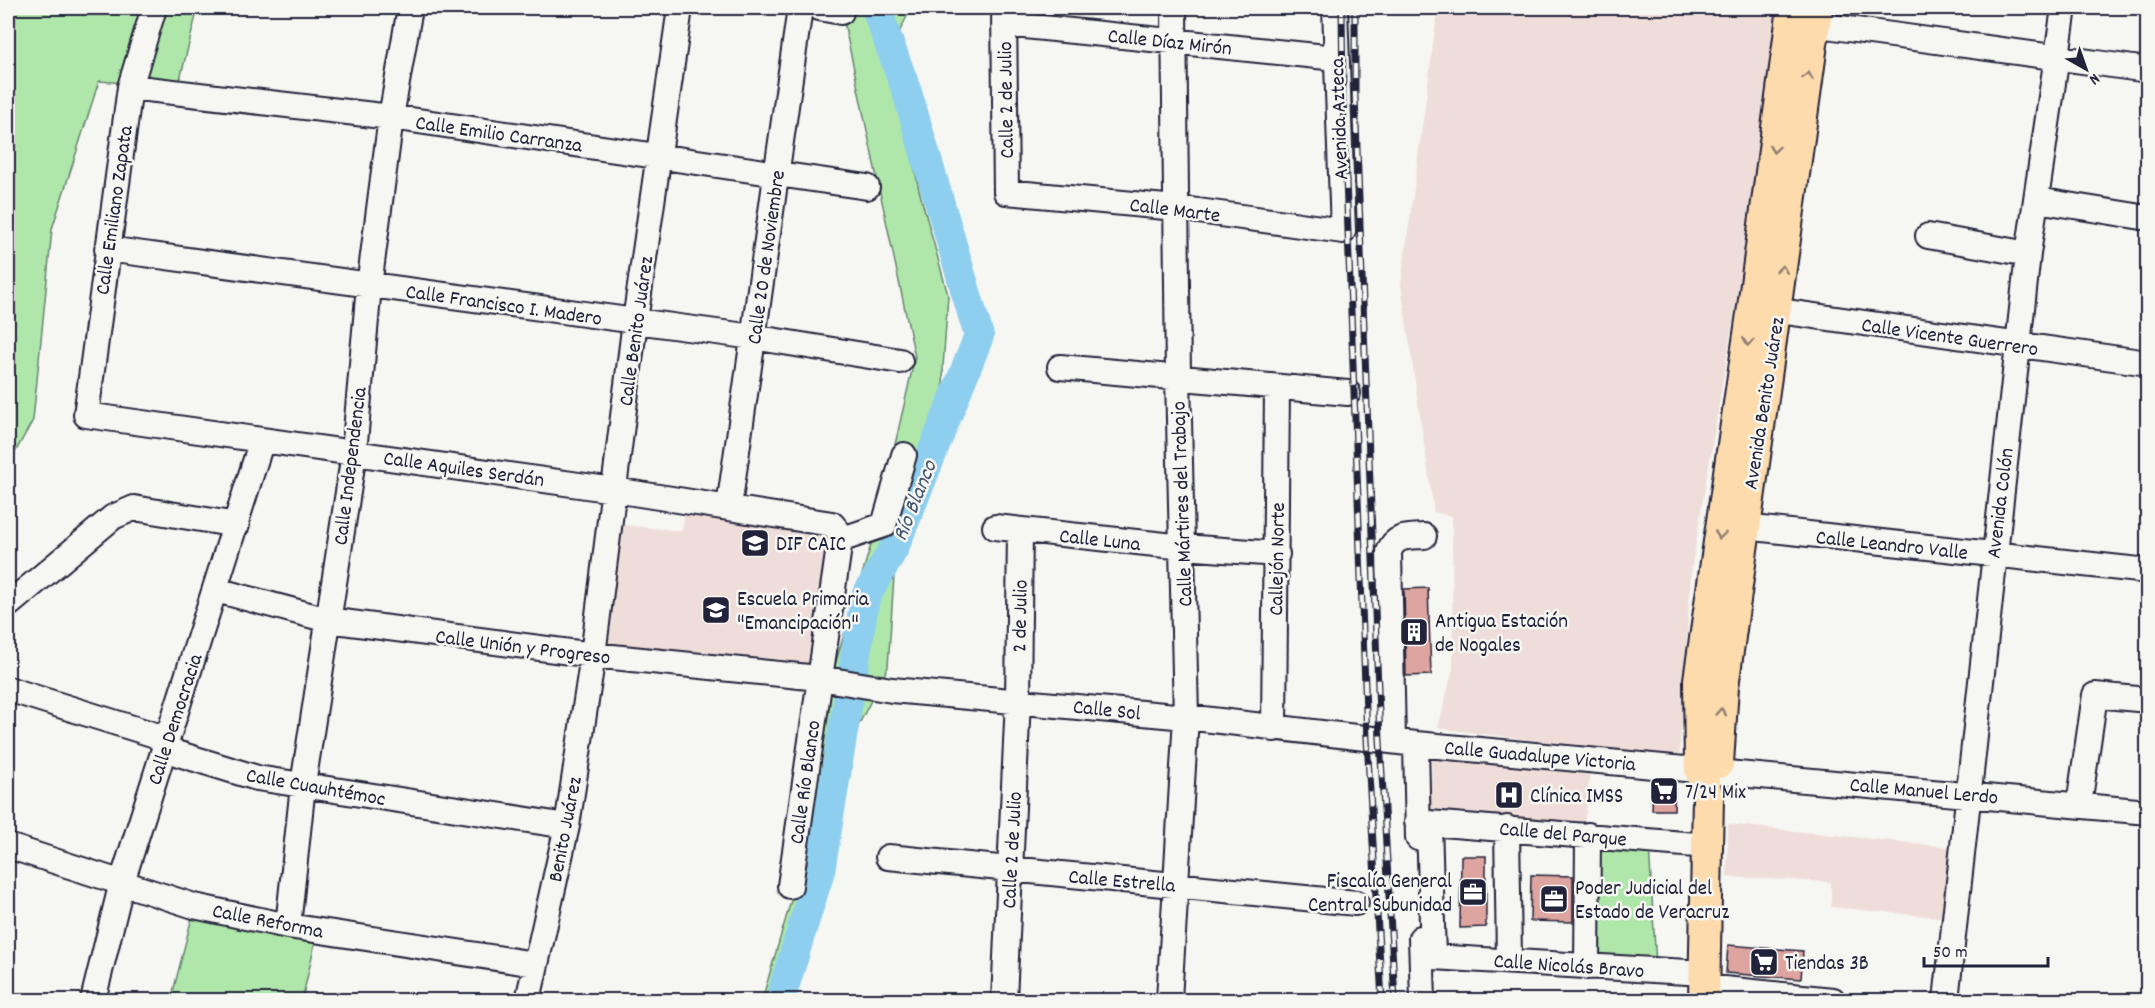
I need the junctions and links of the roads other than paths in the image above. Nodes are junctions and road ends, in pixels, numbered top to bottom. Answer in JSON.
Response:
{"nodes":[{"id":1,"x":154,"y":8,"type":"edge"},
{"id":2,"x":410,"y":8,"type":"edge"},
{"id":3,"x":680,"y":8,"type":"edge"},
{"id":4,"x":800,"y":8,"type":"edge"},
{"id":5,"x":1174,"y":8,"type":"edge"},
{"id":6,"x":1335,"y":8,"type":"edge"},
{"id":7,"x":2064,"y":8,"type":"edge"},
{"id":8,"x":1804,"y":15,"type":"edge"},
{"id":9,"x":1004,"y":16,"type":"edge"},
{"id":10,"x":1175,"y":41,"type":"junction"},
{"id":11,"x":1336,"y":58,"type":"junction"},
{"id":12,"x":2057,"y":58,"type":"junction"},
{"id":13,"x":2148,"y":70,"type":"edge"},
{"id":14,"x":130,"y":87,"type":"junction"},
{"id":15,"x":391,"y":117,"type":"junction"},
{"id":16,"x":659,"y":155,"type":"junction"},
{"id":17,"x":777,"y":173,"type":"junction"},
{"id":18,"x":867,"y":187,"type":"dead end"},
{"id":19,"x":1006,"y":192,"type":"joint"},
{"id":20,"x":2037,"y":200,"type":"junction"},
{"id":21,"x":1176,"y":208,"type":"junction"},
{"id":22,"x":2148,"y":218,"type":"edge"},
{"id":23,"x":1343,"y":231,"type":"joint"},
{"id":24,"x":1928,"y":236,"type":"dead end"},
{"id":25,"x":107,"y":249,"type":"junction"},
{"id":26,"x":2028,"y":254,"type":"junction"},
{"id":27,"x":369,"y":286,"type":"junction"},
{"id":28,"x":1765,"y":309,"type":"junction"},
{"id":29,"x":635,"y":321,"type":"junction"},
{"id":30,"x":753,"y":337,"type":"junction"},
{"id":31,"x":2018,"y":347,"type":"junction"},
{"id":32,"x":900,"y":362,"type":"dead end"},
{"id":33,"x":2148,"y":363,"type":"edge"},
{"id":34,"x":1060,"y":367,"type":"dead end"},
{"id":35,"x":1178,"y":377,"type":"junction"},
{"id":36,"x":1277,"y":388,"type":"junction"},
{"id":37,"x":1348,"y":393,"type":"dead end"},
{"id":38,"x":86,"y":415,"type":"joint"},
{"id":39,"x":262,"y":440,"type":"junction"},
{"id":40,"x":354,"y":453,"type":"junction"},
{"id":41,"x":904,"y":455,"type":"dead end"},
{"id":42,"x":614,"y":490,"type":"junction"},
{"id":43,"x":729,"y":507,"type":"junction"},
{"id":44,"x":237,"y":525,"type":"junction"},
{"id":45,"x":995,"y":527,"type":"dead end"},
{"id":46,"x":1744,"y":527,"type":"junction"},
{"id":47,"x":1020,"y":531,"type":"junction"},
{"id":48,"x":839,"y":536,"type":"junction"},
{"id":49,"x":1424,"y":536,"type":"dead end"},
{"id":50,"x":1184,"y":547,"type":"junction"},
{"id":51,"x":1277,"y":554,"type":"junction"},
{"id":52,"x":1993,"y":556,"type":"junction"},
{"id":53,"x":2148,"y":571,"type":"edge"},
{"id":54,"x":216,"y":590,"type":"junction"},
{"id":55,"x":8,"y":605,"type":"edge"},
{"id":56,"x":328,"y":620,"type":"junction"},
{"id":57,"x":593,"y":655,"type":"junction"},
{"id":58,"x":826,"y":679,"type":"junction"},
{"id":59,"x":8,"y":689,"type":"edge"},
{"id":60,"x":1018,"y":700,"type":"junction"},
{"id":61,"x":2148,"y":700,"type":"edge"},
{"id":62,"x":1186,"y":717,"type":"junction"},
{"id":63,"x":1274,"y":729,"type":"junction"},
{"id":64,"x":1396,"y":742,"type":"junction"},
{"id":65,"x":166,"y":743,"type":"junction"},
{"id":66,"x":1709,"y":779,"type":"junction"},
{"id":67,"x":303,"y":785,"type":"junction"},
{"id":68,"x":1967,"y":793,"type":"junction"},
{"id":69,"x":2079,"y":805,"type":"junction"},
{"id":70,"x":2148,"y":812,"type":"edge"},
{"id":71,"x":1423,"y":822,"type":"junction"},
{"id":72,"x":567,"y":826,"type":"junction"},
{"id":73,"x":1507,"y":828,"type":"junction"},
{"id":74,"x":1588,"y":836,"type":"junction"},
{"id":75,"x":8,"y":846,"type":"edge"},
{"id":76,"x":1708,"y":846,"type":"junction"},
{"id":77,"x":888,"y":857,"type":"dead end"},
{"id":78,"x":1010,"y":871,"type":"junction"},
{"id":79,"x":122,"y":882,"type":"junction"},
{"id":80,"x":1175,"y":885,"type":"junction"},
{"id":81,"x":790,"y":886,"type":"dead end"},
{"id":82,"x":1356,"y":903,"type":"dead end"},
{"id":83,"x":288,"y":926,"type":"junction"},
{"id":84,"x":1509,"y":960,"type":"junction"},
{"id":85,"x":536,"y":964,"type":"junction"},
{"id":86,"x":1587,"y":967,"type":"junction"},
{"id":87,"x":1704,"y":987,"type":"edge"},
{"id":88,"x":93,"y":1000,"type":"edge"},
{"id":89,"x":528,"y":1000,"type":"edge"},
{"id":90,"x":1004,"y":1000,"type":"edge"},
{"id":91,"x":1169,"y":1000,"type":"edge"},
{"id":92,"x":1423,"y":1000,"type":"edge"},
{"id":93,"x":1833,"y":1000,"type":"edge"},
{"id":94,"x":1946,"y":1000,"type":"edge"}],
"edges":[{"from":1,"to":14,"type":"street","name":"Calle Emiliano Zapata"},
{"from":2,"to":15,"type":"street","name":"Calle Independencia"},
{"from":3,"to":16,"type":"street","name":"Calle Benito Juárez"},
{"from":4,"to":17,"type":"street","name":"Calle 20 de Noviembre"},
{"from":5,"to":10,"type":"street","name":"Calle Mártires del Trabajo"},
{"from":6,"to":11,"type":"street","name":"Avenida Azteca"},
{"from":7,"to":12,"type":"street","name":"Avenida Colón"},
{"from":8,"to":12,"type":"street"},
{"from":8,"to":28,"type":"main road","name":"Avenida Benito Juárez"},
{"from":9,"to":10,"type":"street","name":"Calle Díaz Mirón"},
{"from":9,"to":19,"type":"street","name":"Calle 2 de Julio"},
{"from":10,"to":11,"type":"street","name":"Calle Díaz Mirón"},
{"from":10,"to":21,"type":"street","name":"Calle Mártires del Trabajo"},
{"from":11,"to":23,"type":"street","name":"Avenida Azteca"},
{"from":12,"to":13,"type":"street"},
{"from":12,"to":20,"type":"street","name":"Avenida Colón"},
{"from":14,"to":15,"type":"street","name":"Calle Emilio Carranza"},
{"from":14,"to":25,"type":"street","name":"Calle Emiliano Zapata"},
{"from":15,"to":16,"type":"street","name":"Calle Emilio Carranza"},
{"from":15,"to":27,"type":"street","name":"Calle Independencia"},
{"from":16,"to":17,"type":"street","name":"Calle Emilio Carranza"},
{"from":16,"to":29,"type":"street","name":"Calle Benito Juárez"},
{"from":17,"to":18,"type":"street","name":"Calle Emilio Carranza"},
{"from":17,"to":30,"type":"street","name":"Calle 20 de Noviembre"},
{"from":19,"to":21,"type":"street","name":"Calle Marte"},
{"from":20,"to":22,"type":"street"},
{"from":20,"to":26,"type":"street","name":"Avenida Colón"},
{"from":21,"to":23,"type":"street","name":"Calle Marte"},
{"from":21,"to":35,"type":"street","name":"Calle Mártires del Trabajo"},
{"from":24,"to":26,"type":"street"},
{"from":25,"to":27,"type":"street","name":"Calle Francisco I. Madero"},
{"from":25,"to":38,"type":"street","name":"Calle Emiliano Zapata"},
{"from":26,"to":31,"type":"street","name":"Avenida Colón"},
{"from":27,"to":29,"type":"street","name":"Calle Francisco I. Madero"},
{"from":27,"to":40,"type":"street","name":"Calle Independencia"},
{"from":28,"to":31,"type":"street","name":"Calle Vicente Guerrero"},
{"from":28,"to":46,"type":"main road","name":"Avenida Benito Juárez"},
{"from":28,"to":66,"type":"main road","name":"Avenida Benito Juárez","one_way":true},
{"from":29,"to":30,"type":"street","name":"Calle Francisco I. Madero"},
{"from":29,"to":42,"type":"street","name":"Calle Benito Juárez"},
{"from":30,"to":32,"type":"street","name":"Calle Francisco I. Madero"},
{"from":30,"to":43,"type":"street","name":"Calle 20 de Noviembre"},
{"from":31,"to":33,"type":"street","name":"Calle Vicente Guerrero"},
{"from":31,"to":52,"type":"street","name":"Avenida Colón"},
{"from":34,"to":35,"type":"street"},
{"from":35,"to":36,"type":"street"},
{"from":35,"to":50,"type":"street","name":"Calle Mártires del Trabajo"},
{"from":36,"to":37,"type":"street"},
{"from":36,"to":51,"type":"street","name":"Callejón Norte"},
{"from":38,"to":39,"type":"street","name":"Calle Aquiles Serdán"},
{"from":39,"to":40,"type":"street","name":"Calle Aquiles Serdán"},
{"from":39,"to":44,"type":"street","name":"Calle Democracia"},
{"from":40,"to":42,"type":"street","name":"Calle Aquiles Serdán"},
{"from":40,"to":56,"type":"street","name":"Calle Independencia"},
{"from":41,"to":48,"type":"street"},
{"from":42,"to":43,"type":"street","name":"Calle Aquiles Serdán"},
{"from":42,"to":57,"type":"street","name":"Calle Benito Juárez"},
{"from":43,"to":48,"type":"street","name":"Calle Aquiles Serdán"},
{"from":44,"to":54,"type":"street","name":"Calle Democracia"},
{"from":44,"to":55,"type":"street"},
{"from":45,"to":47,"type":"street","name":"Calle Luna"},
{"from":46,"to":52,"type":"street","name":"Calle Leandro Valle"},
{"from":66,"to":46,"type":"main road","name":"Avenida Benito Juárez","one_way":true},
{"from":47,"to":50,"type":"street","name":"Calle Luna"},
{"from":47,"to":60,"type":"street","name":"2 de Julio"},
{"from":48,"to":58,"type":"street","name":"Calle Río Blanco"},
{"from":49,"to":64,"type":"street"},
{"from":50,"to":51,"type":"street","name":"Calle Luna"},
{"from":50,"to":62,"type":"street","name":"Calle Mártires del Trabajo"},
{"from":51,"to":63,"type":"street","name":"Callejón Norte"},
{"from":52,"to":53,"type":"street","name":"Calle Leandro Valle"},
{"from":52,"to":68,"type":"street","name":"Avenida Colón"},
{"from":54,"to":56,"type":"street","name":"Calle Unión y Progreso"},
{"from":54,"to":65,"type":"street","name":"Calle Democracia"},
{"from":56,"to":57,"type":"street","name":"Calle Unión y Progreso"},
{"from":56,"to":67,"type":"street","name":"Calle Independencia"},
{"from":57,"to":58,"type":"street","name":"Calle Unión y Progreso"},
{"from":57,"to":72,"type":"street","name":"Benito Juárez"},
{"from":58,"to":60,"type":"street","name":"Calle Sol"},
{"from":58,"to":81,"type":"street","name":"Calle Río Blanco"},
{"from":59,"to":65,"type":"street","name":"Calle Cuauhtémoc"},
{"from":60,"to":62,"type":"street","name":"Calle Sol"},
{"from":60,"to":78,"type":"street","name":"Calle 2 de Julio"},
{"from":61,"to":69,"type":"street"},
{"from":62,"to":63,"type":"street","name":"Calle Sol"},
{"from":62,"to":80,"type":"street","name":"Calle Mártires del Trabajo"},
{"from":63,"to":64,"type":"street","name":"Calle Sol"},
{"from":64,"to":66,"type":"street","name":"Calle Guadalupe Victoria"},
{"from":64,"to":71,"type":"street"},
{"from":65,"to":67,"type":"street","name":"Calle Cuauhtémoc"},
{"from":65,"to":79,"type":"street","name":"Calle Democracia"},
{"from":66,"to":68,"type":"street","name":"Calle Manuel Lerdo"},
{"from":66,"to":76,"type":"main road","name":"Avenida Benito Juárez"},
{"from":67,"to":72,"type":"street","name":"Calle Cuauhtémoc"},
{"from":67,"to":83,"type":"street","name":"Calle Independencia"},
{"from":68,"to":69,"type":"street","name":"Calle Manuel Lerdo"},
{"from":68,"to":94,"type":"street","name":"Avenida Colón"},
{"from":69,"to":70,"type":"street","name":"Calle Manuel Lerdo"},
{"from":71,"to":73,"type":"street","name":"Calle del Parque"},
{"from":71,"to":84,"type":"street","name":"Calle Nicolás Bravo"},
{"from":71,"to":92,"type":"street"},
{"from":72,"to":85,"type":"street","name":"Benito Juárez"},
{"from":73,"to":74,"type":"street","name":"Calle del Parque"},
{"from":73,"to":84,"type":"street"},
{"from":74,"to":76,"type":"street","name":"Calle del Parque"},
{"from":74,"to":86,"type":"street"},
{"from":75,"to":79,"type":"street","name":"Calle Reforma"},
{"from":76,"to":87,"type":"main road","name":"Avenida Benito Juárez"},
{"from":77,"to":78,"type":"street","name":"Calle Estrella"},
{"from":78,"to":80,"type":"street","name":"Calle Estrella"},
{"from":78,"to":90,"type":"street","name":"Calle 2 de Julio"},
{"from":79,"to":83,"type":"street","name":"Calle Reforma"},
{"from":79,"to":88,"type":"street","name":"Calle Democracia"},
{"from":80,"to":82,"type":"street","name":"Calle Estrella"},
{"from":80,"to":91,"type":"street","name":"Calle Mártires del Trabajo"},
{"from":83,"to":85,"type":"street","name":"Calle Reforma"},
{"from":84,"to":86,"type":"street","name":"Calle Nicolás Bravo"},
{"from":85,"to":89,"type":"street","name":"Benito Juárez"},
{"from":86,"to":87,"type":"street","name":"Calle Nicolás Bravo"},
{"from":87,"to":93,"type":"street","name":"Calle Nicolás Bravo"}]}
